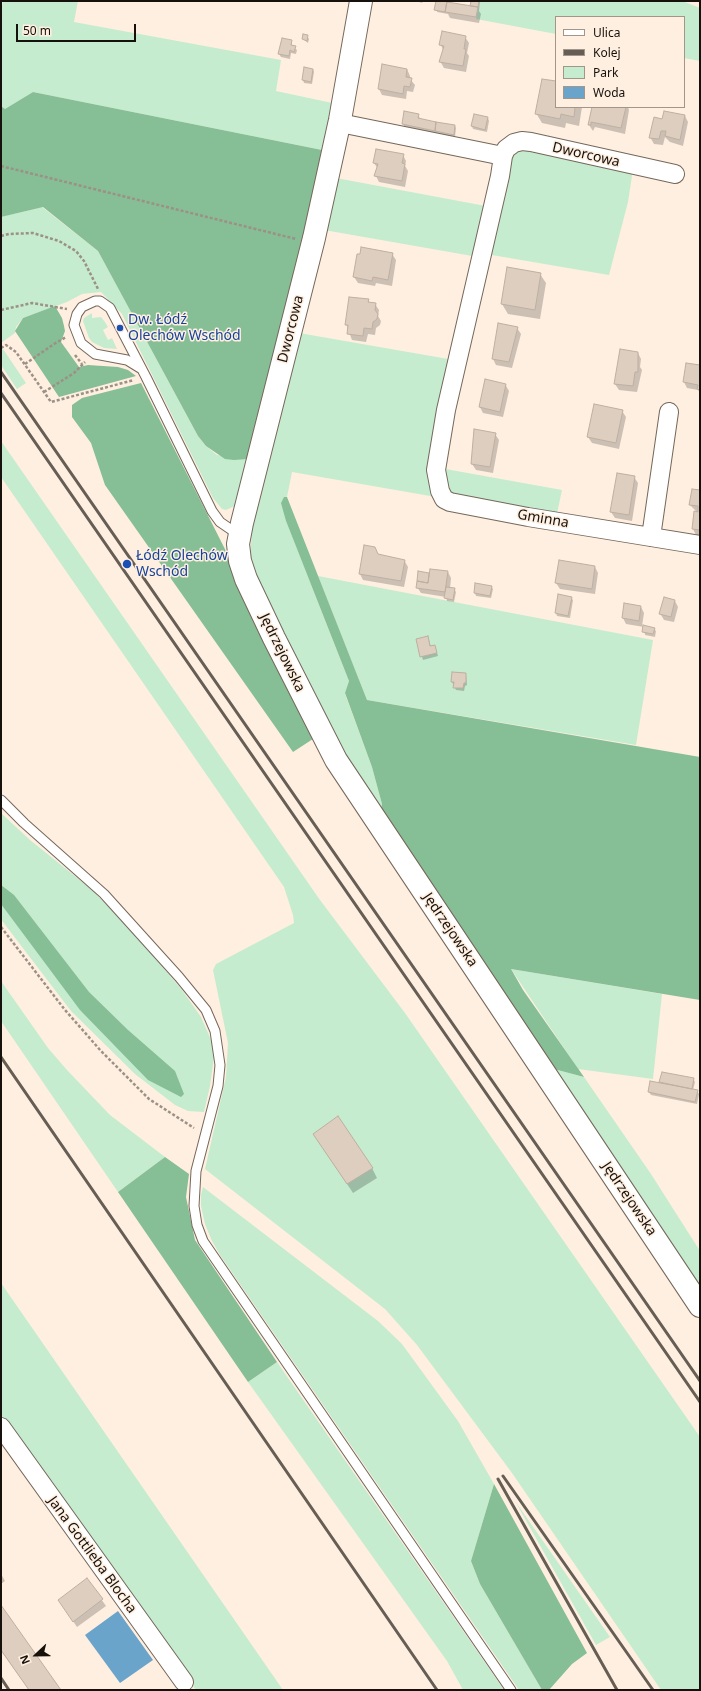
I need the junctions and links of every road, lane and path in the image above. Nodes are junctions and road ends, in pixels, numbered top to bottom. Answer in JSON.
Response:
{"nodes":[{"id":1,"x":361,"y":1,"type":"edge"},
{"id":2,"x":340,"y":123,"type":"junction"},
{"id":3,"x":503,"y":156,"type":"junction"},
{"id":4,"x":1,"y":166,"type":"edge"},
{"id":5,"x":675,"y":174,"type":"dead end"},
{"id":6,"x":1,"y":236,"type":"edge"},
{"id":7,"x":312,"y":243,"type":"junction"},
{"id":8,"x":105,"y":304,"type":"junction"},
{"id":9,"x":1,"y":310,"type":"edge"},
{"id":10,"x":79,"y":311,"type":"junction"},
{"id":11,"x":64,"y":339,"type":"dead end"},
{"id":12,"x":1,"y":348,"type":"edge"},
{"id":13,"x":25,"y":364,"type":"junction"},
{"id":14,"x":82,"y":364,"type":"dead end"},
{"id":15,"x":140,"y":368,"type":"junction"},
{"id":16,"x":146,"y":377,"type":"junction"},
{"id":17,"x":44,"y":392,"type":"junction"},
{"id":18,"x":669,"y":412,"type":"dead end"},
{"id":19,"x":239,"y":535,"type":"junction"},
{"id":20,"x":651,"y":537,"type":"junction"},
{"id":21,"x":700,"y":545,"type":"edge"},
{"id":22,"x":1,"y":800,"type":"edge"},
{"id":23,"x":1,"y":927,"type":"edge"},
{"id":24,"x":207,"y":1132,"type":"junction"},
{"id":25,"x":700,"y":1306,"type":"edge"},
{"id":26,"x":1,"y":1427,"type":"edge"},
{"id":27,"x":187,"y":1686,"type":"edge"},
{"id":28,"x":511,"y":1690,"type":"edge"}],
"edges":[{"from":1,"to":2,"type":"street","name":"Dworcowa"},
{"from":2,"to":3,"type":"street"},
{"from":2,"to":7,"type":"street","name":"Dworcowa"},
{"from":3,"to":5,"type":"street","name":"Dworcowa"},
{"from":3,"to":20,"type":"street","name":"Gminna"},
{"from":4,"to":7,"type":"path"},
{"from":6,"to":8,"type":"path"},
{"from":7,"to":19,"type":"street","name":"Dworcowa"},
{"from":8,"to":10,"type":"lane"},
{"from":8,"to":15,"type":"lane"},
{"from":9,"to":10,"type":"path"},
{"from":10,"to":15,"type":"lane"},
{"from":11,"to":13,"type":"path"},
{"from":12,"to":13,"type":"path"},
{"from":13,"to":17,"type":"path"},
{"from":14,"to":17,"type":"path"},
{"from":15,"to":16,"type":"lane"},
{"from":16,"to":17,"type":"path"},
{"from":16,"to":19,"type":"lane"},
{"from":18,"to":20,"type":"street"},
{"from":19,"to":25,"type":"street","name":"Jędrzejowska"},
{"from":20,"to":21,"type":"street","name":"Gminna"},
{"from":22,"to":24,"type":"lane"},
{"from":23,"to":24,"type":"path"},
{"from":24,"to":28,"type":"lane"},
{"from":26,"to":27,"type":"street","name":"Jana Gottlieba Blocha"}]}
